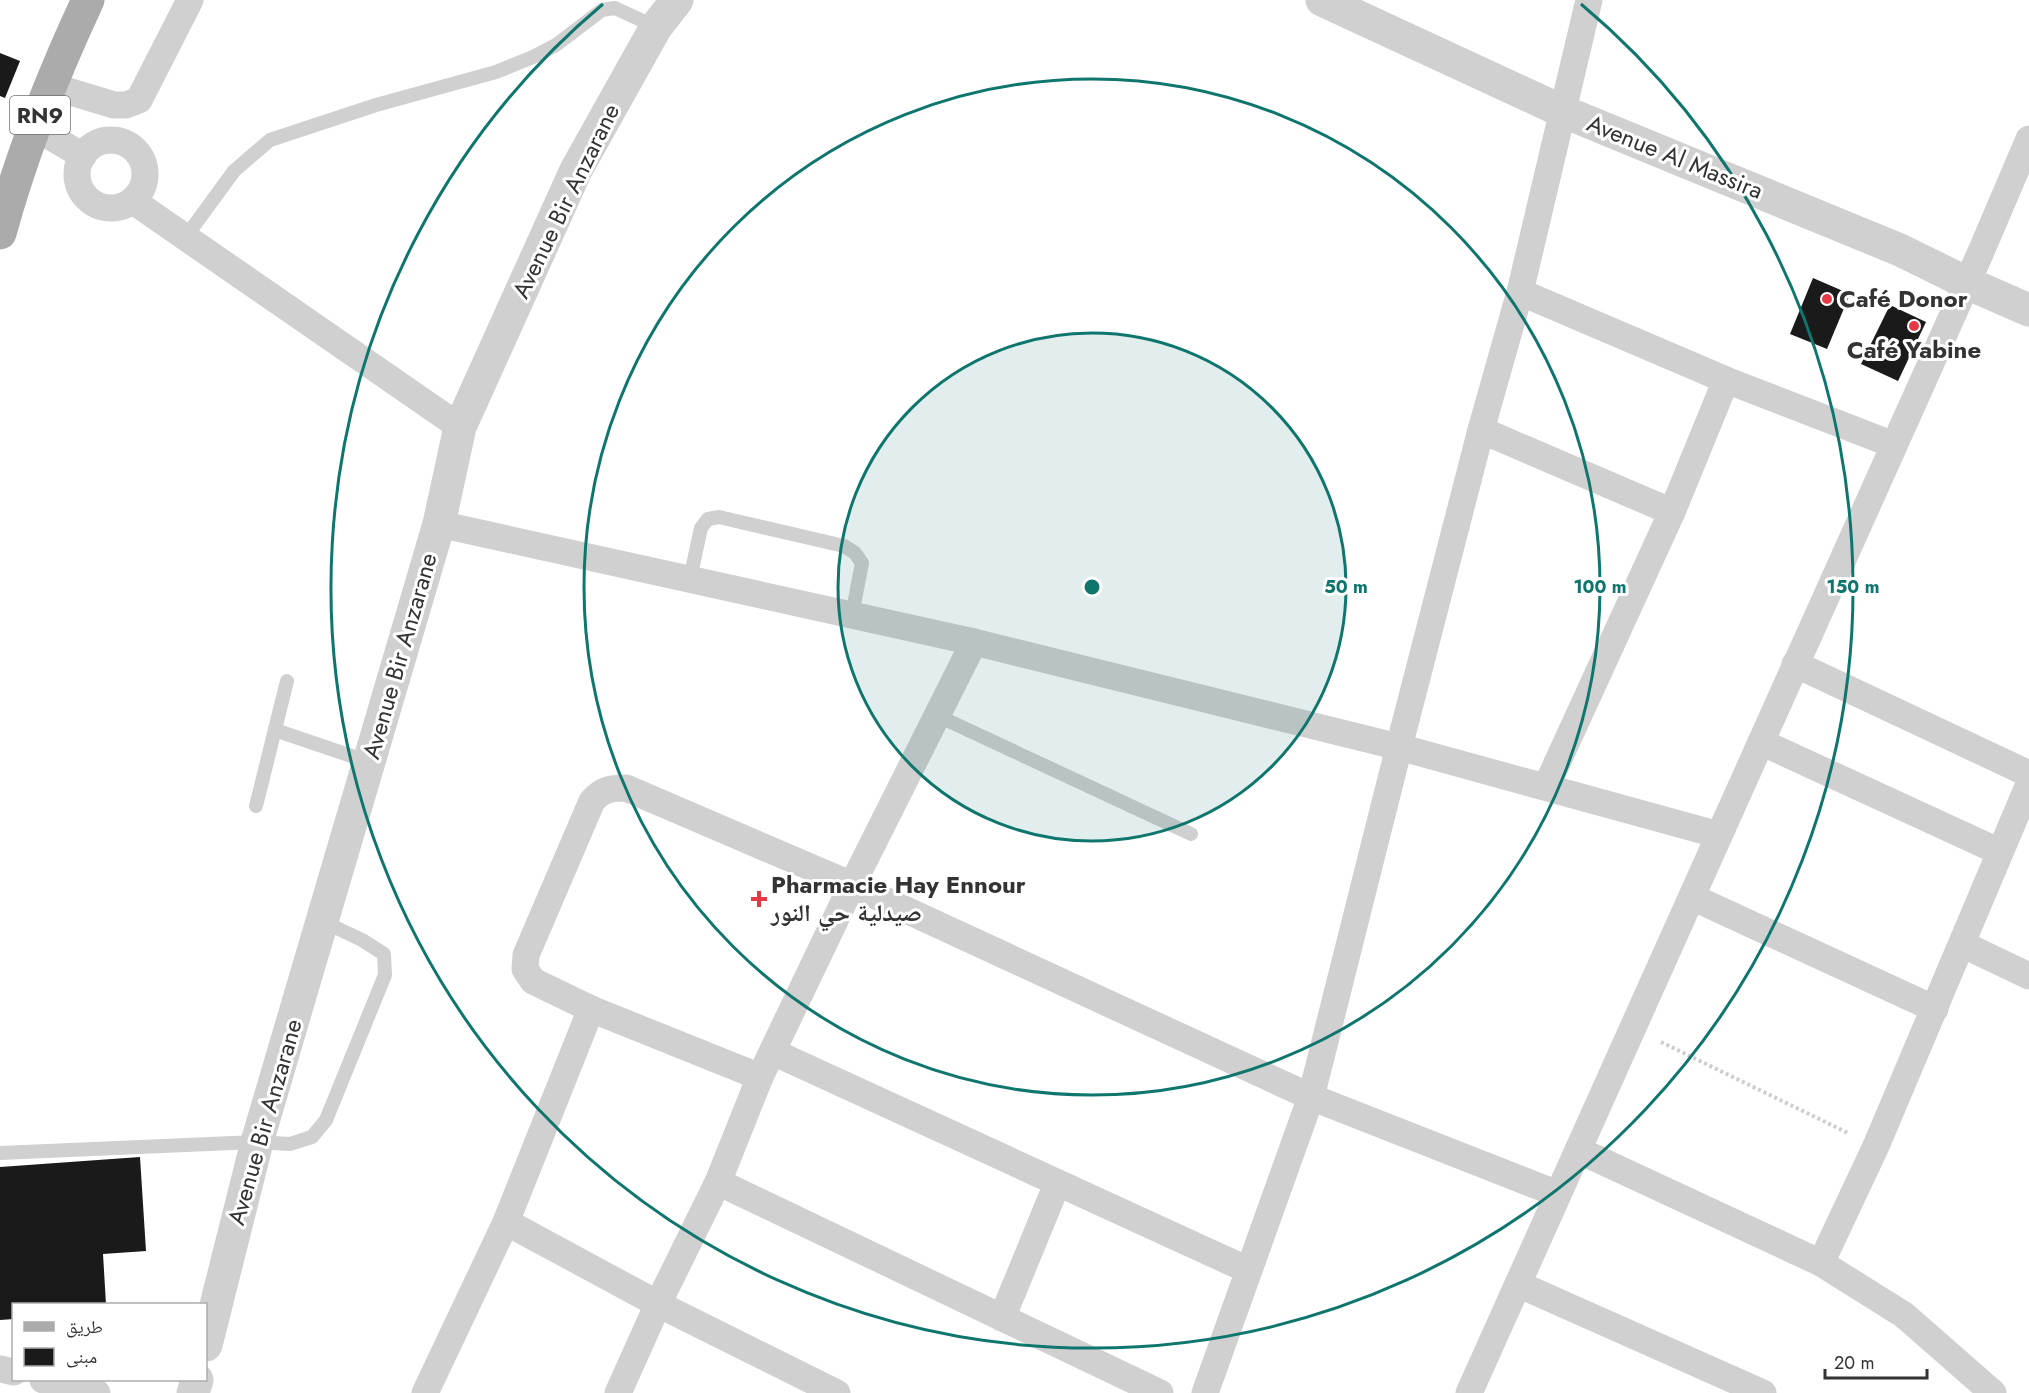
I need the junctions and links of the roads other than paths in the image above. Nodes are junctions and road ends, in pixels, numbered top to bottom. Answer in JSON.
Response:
{"nodes":[{"id":1,"x":88,"y":0,"type":"edge"},
{"id":2,"x":190,"y":0,"type":"edge"},
{"id":3,"x":677,"y":0,"type":"edge"},
{"id":4,"x":1322,"y":0,"type":"edge"},
{"id":5,"x":1589,"y":0,"type":"edge"},
{"id":6,"x":656,"y":27,"type":"junction"},
{"id":7,"x":51,"y":86,"type":"junction"},
{"id":8,"x":1562,"y":111,"type":"junction"},
{"id":9,"x":36,"y":128,"type":"junction"},
{"id":10,"x":2029,"y":139,"type":"edge"},
{"id":11,"x":83,"y":156,"type":"junction"},
{"id":12,"x":133,"y":201,"type":"junction"},
{"id":13,"x":0,"y":233,"type":"edge"},
{"id":14,"x":185,"y":238,"type":"junction"},
{"id":15,"x":1966,"y":282,"type":"junction"},
{"id":16,"x":1520,"y":292,"type":"junction"},
{"id":17,"x":2029,"y":310,"type":"edge"},
{"id":18,"x":1726,"y":380,"type":"junction"},
{"id":19,"x":460,"y":427,"type":"junction"},
{"id":20,"x":1480,"y":430,"type":"junction"},
{"id":21,"x":1894,"y":445,"type":"junction"},
{"id":22,"x":1672,"y":512,"type":"junction"},
{"id":23,"x":440,"y":524,"type":"junction"},
{"id":24,"x":690,"y":579,"type":"junction"},
{"id":25,"x":852,"y":615,"type":"junction"},
{"id":26,"x":974,"y":642,"type":"junction"},
{"id":27,"x":1795,"y":664,"type":"junction"},
{"id":28,"x":287,"y":681,"type":"dead end"},
{"id":29,"x":938,"y":716,"type":"junction"},
{"id":30,"x":275,"y":730,"type":"junction"},
{"id":31,"x":1761,"y":742,"type":"junction"},
{"id":32,"x":1398,"y":747,"type":"junction"},
{"id":33,"x":369,"y":762,"type":"junction"},
{"id":34,"x":2029,"y":774,"type":"edge"},
{"id":35,"x":2029,"y":784,"type":"edge"},
{"id":36,"x":1546,"y":788,"type":"junction"},
{"id":37,"x":256,"y":806,"type":"dead end"},
{"id":38,"x":1191,"y":834,"type":"dead end"},
{"id":39,"x":1719,"y":835,"type":"junction"},
{"id":40,"x":2000,"y":852,"type":"junction"},
{"id":41,"x":852,"y":885,"type":"junction"},
{"id":42,"x":1692,"y":897,"type":"junction"},
{"id":43,"x":322,"y":921,"type":"junction"},
{"id":44,"x":1962,"y":944,"type":"junction"},
{"id":45,"x":2029,"y":976,"type":"edge"},
{"id":46,"x":1935,"y":1009,"type":"junction"},
{"id":47,"x":591,"y":1010,"type":"junction"},
{"id":48,"x":773,"y":1052,"type":"junction"},
{"id":49,"x":760,"y":1077,"type":"junction"},
{"id":50,"x":1311,"y":1097,"type":"junction"},
{"id":51,"x":257,"y":1142,"type":"junction"},
{"id":52,"x":1578,"y":1150,"type":"junction"},
{"id":53,"x":0,"y":1153,"type":"edge"},
{"id":54,"x":718,"y":1182,"type":"junction"},
{"id":55,"x":1058,"y":1184,"type":"junction"},
{"id":56,"x":1558,"y":1194,"type":"junction"},
{"id":57,"x":506,"y":1222,"type":"junction"},
{"id":58,"x":1821,"y":1263,"type":"junction"},
{"id":59,"x":1248,"y":1270,"type":"junction"},
{"id":60,"x":1518,"y":1284,"type":"junction"},
{"id":61,"x":658,"y":1304,"type":"junction"},
{"id":62,"x":1002,"y":1318,"type":"junction"},
{"id":63,"x":207,"y":1341,"type":"edge"},
{"id":64,"x":47,"y":1381,"type":"edge"},
{"id":65,"x":1721,"y":1384,"type":"edge"},
{"id":66,"x":810,"y":1388,"type":"edge"},
{"id":67,"x":96,"y":1393,"type":"edge"},
{"id":68,"x":425,"y":1393,"type":"edge"},
{"id":69,"x":618,"y":1393,"type":"edge"},
{"id":70,"x":837,"y":1393,"type":"edge"},
{"id":71,"x":1160,"y":1393,"type":"edge"},
{"id":72,"x":1205,"y":1393,"type":"edge"},
{"id":73,"x":1469,"y":1393,"type":"edge"},
{"id":74,"x":1763,"y":1393,"type":"edge"},
{"id":75,"x":1993,"y":1393,"type":"edge"}],
"edges":[{"from":1,"to":7,"type":"main road","number":"RN9"},
{"from":2,"to":7,"type":"street"},
{"from":3,"to":6,"type":"street","name":"Avenue Bir Anzarane"},
{"from":4,"to":8,"type":"street","name":"Avenue Al Massira"},
{"from":5,"to":8,"type":"street"},
{"from":6,"to":14,"type":"lane"},
{"from":6,"to":19,"type":"street","name":"Avenue Bir Anzarane"},
{"from":7,"to":9,"type":"main road","number":"RN9"},
{"from":8,"to":15,"type":"street","name":"Avenue Al Massira"},
{"from":8,"to":16,"type":"street"},
{"from":9,"to":11,"type":"street"},
{"from":9,"to":13,"type":"main road","number":"RN9"},
{"from":10,"to":15,"type":"street"},
{"from":11,"to":12,"type":"street"},
{"from":11,"to":12,"type":"street"},
{"from":12,"to":14,"type":"street"},
{"from":14,"to":19,"type":"street"},
{"from":15,"to":17,"type":"street","name":"Avenue Al Massira"},
{"from":15,"to":21,"type":"street"},
{"from":16,"to":18,"type":"street"},
{"from":16,"to":20,"type":"street"},
{"from":18,"to":21,"type":"street"},
{"from":18,"to":22,"type":"street"},
{"from":19,"to":23,"type":"street","name":"Avenue Bir Anzarane"},
{"from":20,"to":22,"type":"street"},
{"from":20,"to":32,"type":"street"},
{"from":21,"to":27,"type":"street"},
{"from":22,"to":36,"type":"street"},
{"from":23,"to":24,"type":"street"},
{"from":23,"to":33,"type":"street","name":"Avenue Bir Anzarane"},
{"from":24,"to":25,"type":"street"},
{"from":24,"to":25,"type":"lane"},
{"from":25,"to":26,"type":"street"},
{"from":26,"to":29,"type":"street"},
{"from":26,"to":32,"type":"street"},
{"from":27,"to":31,"type":"street"},
{"from":27,"to":34,"type":"street"},
{"from":28,"to":30,"type":"lane"},
{"from":29,"to":38,"type":"lane"},
{"from":29,"to":41,"type":"street"},
{"from":30,"to":33,"type":"lane"},
{"from":30,"to":37,"type":"lane"},
{"from":31,"to":39,"type":"street"},
{"from":31,"to":40,"type":"street"},
{"from":32,"to":36,"type":"street"},
{"from":32,"to":50,"type":"street"},
{"from":33,"to":43,"type":"street","name":"Avenue Bir Anzarane"},
{"from":35,"to":40,"type":"street"},
{"from":36,"to":39,"type":"street"},
{"from":39,"to":42,"type":"street"},
{"from":40,"to":44,"type":"street"},
{"from":41,"to":47,"type":"street"},
{"from":41,"to":48,"type":"street"},
{"from":41,"to":50,"type":"street"},
{"from":42,"to":46,"type":"street"},
{"from":42,"to":52,"type":"street"},
{"from":43,"to":51,"type":"street","name":"Avenue Bir Anzarane"},
{"from":43,"to":51,"type":"lane"},
{"from":44,"to":45,"type":"street"},
{"from":44,"to":46,"type":"street"},
{"from":46,"to":58,"type":"street"},
{"from":47,"to":49,"type":"street"},
{"from":47,"to":57,"type":"street"},
{"from":48,"to":49,"type":"street"},
{"from":48,"to":55,"type":"street"},
{"from":49,"to":54,"type":"street"},
{"from":50,"to":56,"type":"street"},
{"from":50,"to":59,"type":"street"},
{"from":51,"to":53,"type":"lane"},
{"from":51,"to":63,"type":"street","name":"Avenue Bir Anzarane"},
{"from":52,"to":56,"type":"street"},
{"from":52,"to":58,"type":"street"},
{"from":54,"to":61,"type":"street"},
{"from":54,"to":62,"type":"street"},
{"from":55,"to":59,"type":"street"},
{"from":55,"to":62,"type":"street"},
{"from":56,"to":60,"type":"street"},
{"from":57,"to":61,"type":"street"},
{"from":57,"to":68,"type":"street"},
{"from":58,"to":75,"type":"street"},
{"from":59,"to":72,"type":"street"},
{"from":60,"to":65,"type":"street"},
{"from":60,"to":73,"type":"street"},
{"from":61,"to":66,"type":"street"},
{"from":61,"to":69,"type":"street"},
{"from":62,"to":71,"type":"street"},
{"from":64,"to":67,"type":"street"},
{"from":65,"to":74,"type":"street"},
{"from":66,"to":70,"type":"street"}]}
